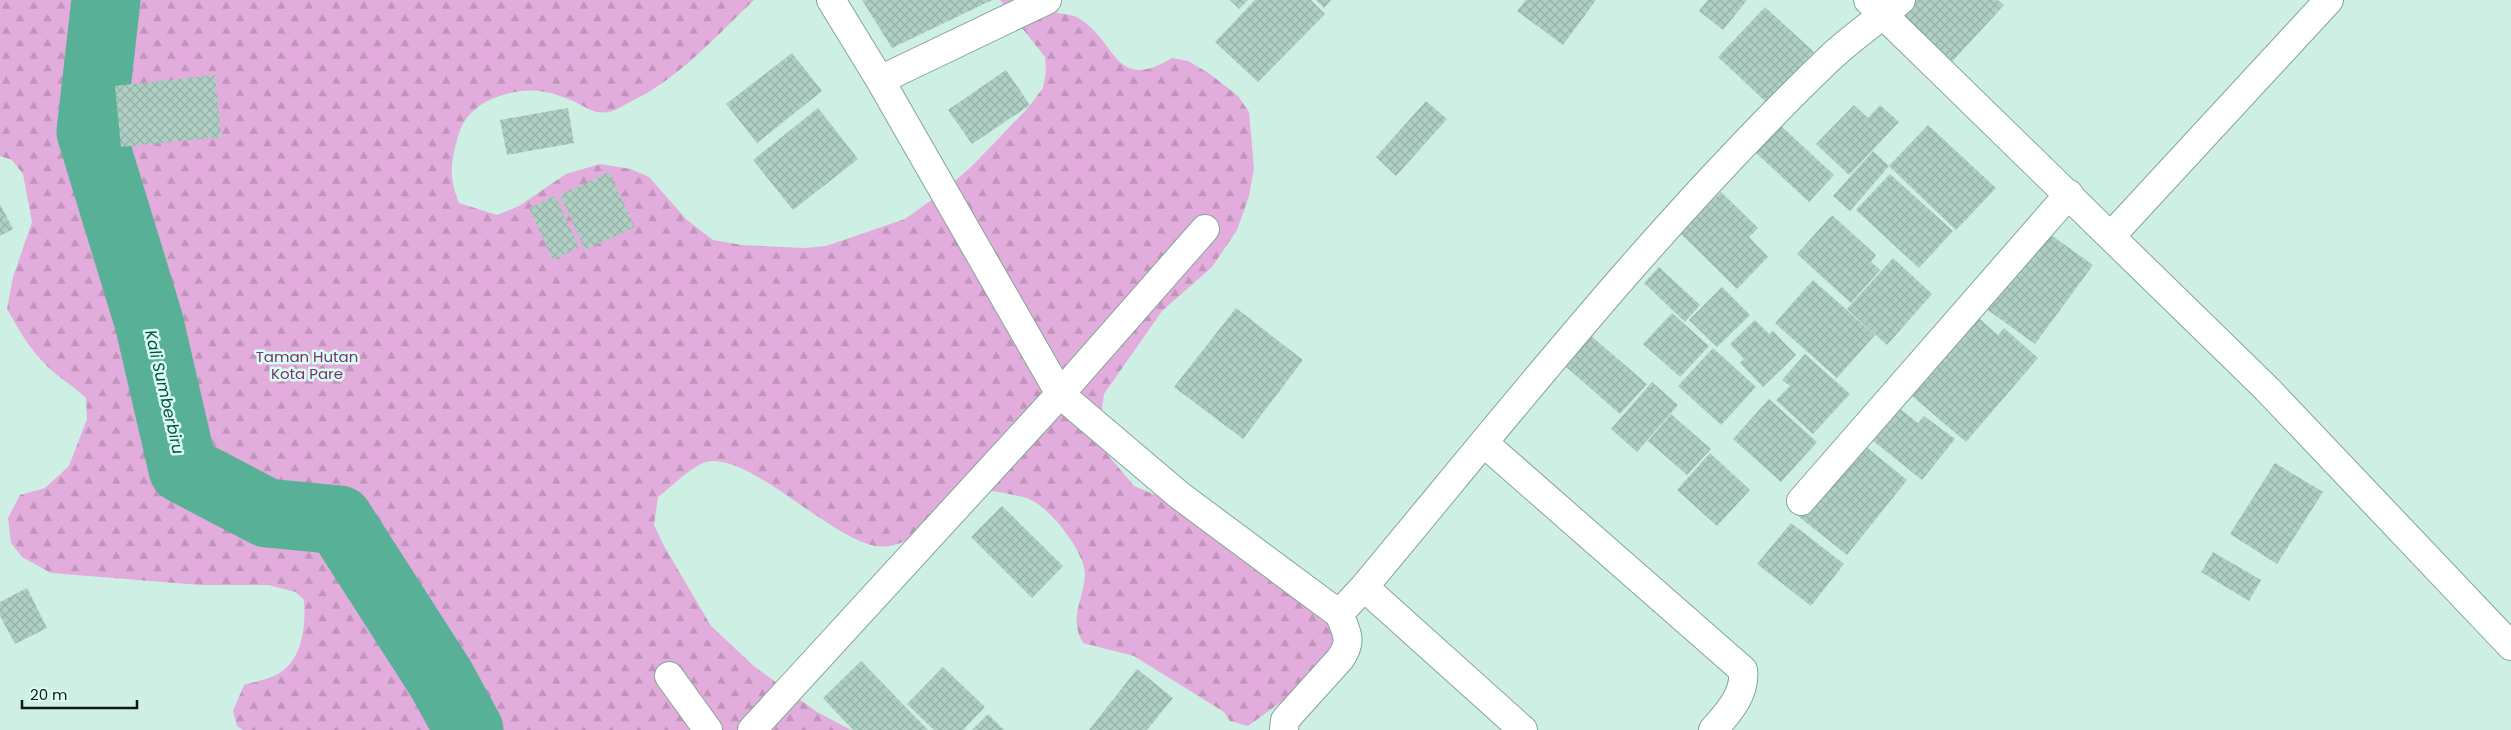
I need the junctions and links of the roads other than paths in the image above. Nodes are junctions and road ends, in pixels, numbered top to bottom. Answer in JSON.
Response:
{"nodes":[{"id":1,"x":830,"y":0,"type":"edge"},
{"id":2,"x":1047,"y":0,"type":"edge"},
{"id":3,"x":2329,"y":0,"type":"edge"},
{"id":4,"x":1884,"y":5,"type":"edge"},
{"id":5,"x":880,"y":80,"type":"junction"},
{"id":6,"x":2069,"y":194,"type":"junction"},
{"id":7,"x":1204,"y":229,"type":"dead end"},
{"id":8,"x":2111,"y":236,"type":"junction"},
{"id":9,"x":1060,"y":394,"type":"junction"},
{"id":10,"x":1484,"y":443,"type":"junction"},
{"id":11,"x":1801,"y":501,"type":"dead end"},
{"id":12,"x":1364,"y":587,"type":"junction"},
{"id":13,"x":1339,"y":614,"type":"junction"},
{"id":14,"x":2511,"y":646,"type":"edge"},
{"id":15,"x":669,"y":676,"type":"dead end"},
{"id":16,"x":708,"y":730,"type":"edge"},
{"id":17,"x":752,"y":730,"type":"edge"},
{"id":18,"x":1284,"y":730,"type":"edge"},
{"id":19,"x":1523,"y":730,"type":"edge"},
{"id":20,"x":1712,"y":730,"type":"edge"}],
"edges":[{"from":1,"to":5,"type":"street"},
{"from":2,"to":5,"type":"street"},
{"from":3,"to":8,"type":"street"},
{"from":4,"to":6,"type":"street"},
{"from":4,"to":10,"type":"street"},
{"from":5,"to":9,"type":"street"},
{"from":6,"to":8,"type":"street"},
{"from":6,"to":11,"type":"street"},
{"from":7,"to":9,"type":"street"},
{"from":8,"to":14,"type":"street"},
{"from":9,"to":13,"type":"street"},
{"from":9,"to":17,"type":"street"},
{"from":10,"to":12,"type":"street"},
{"from":10,"to":20,"type":"street"},
{"from":12,"to":13,"type":"street"},
{"from":12,"to":19,"type":"street"},
{"from":13,"to":18,"type":"street"},
{"from":15,"to":16,"type":"street"}]}
